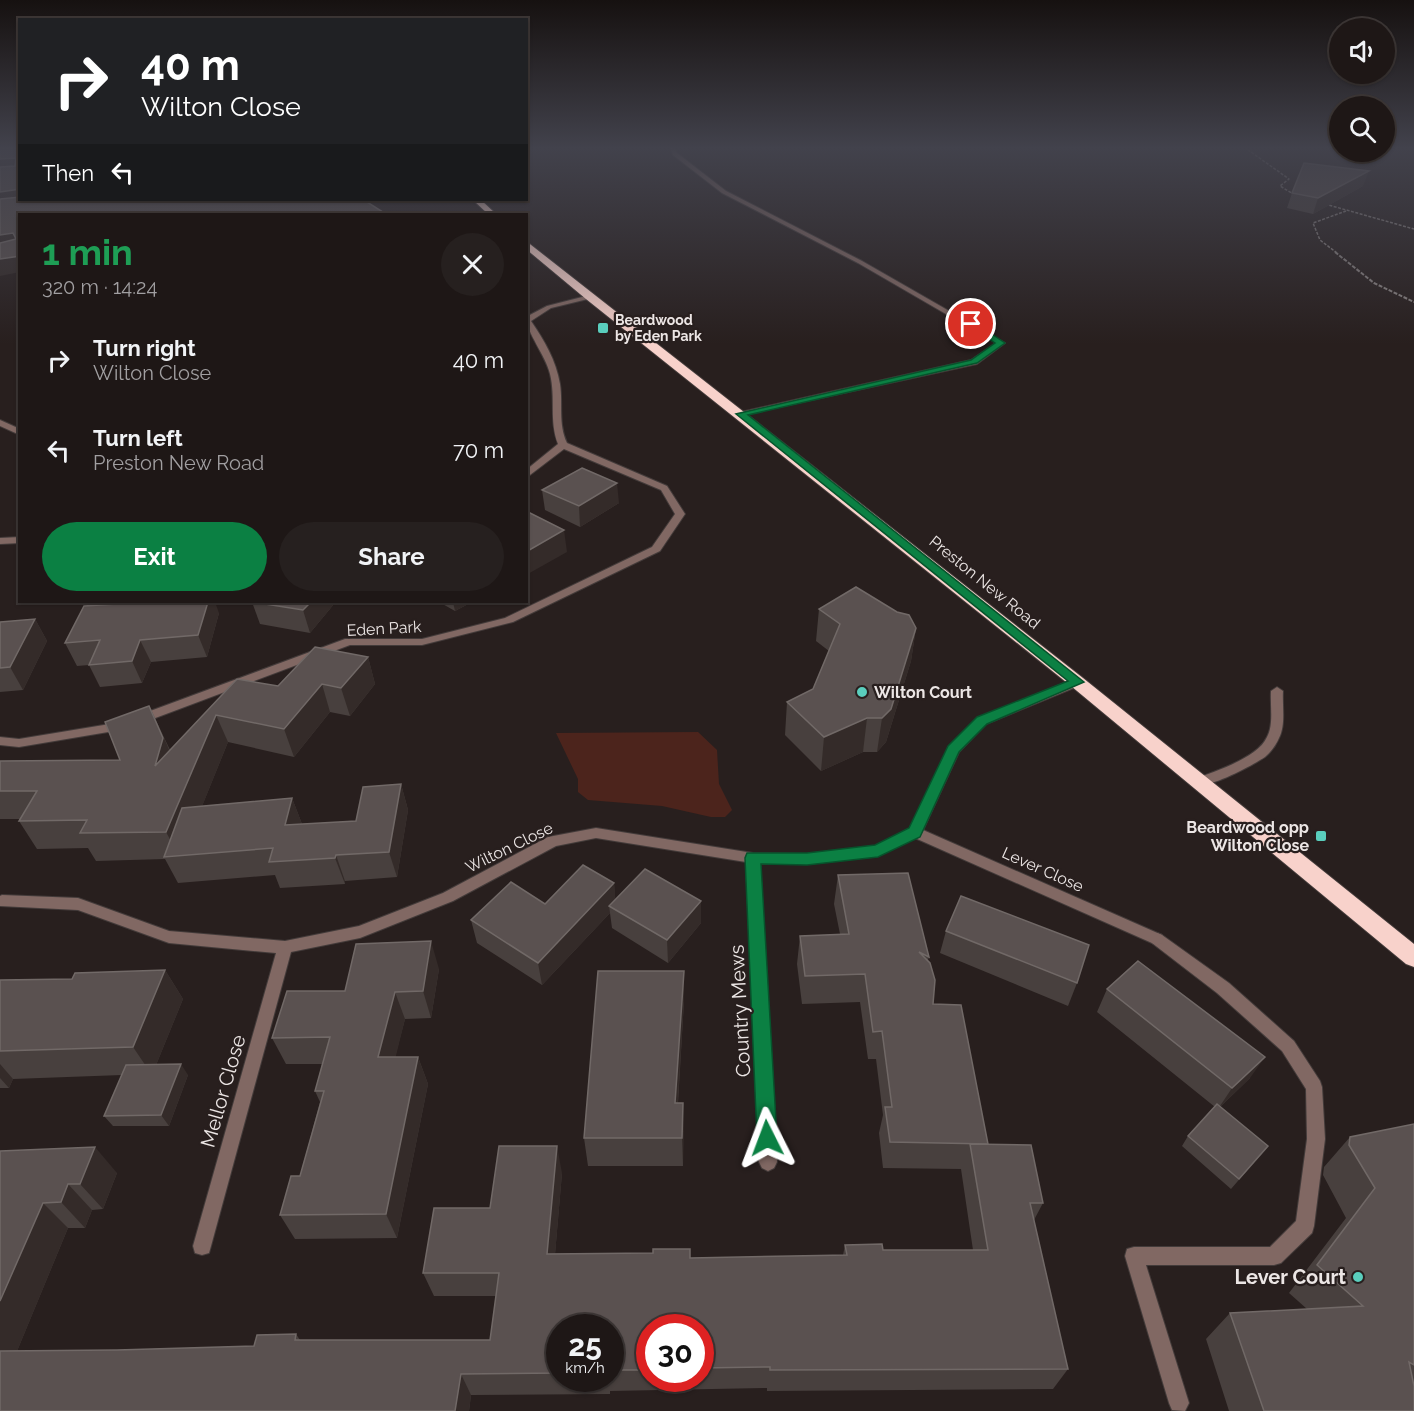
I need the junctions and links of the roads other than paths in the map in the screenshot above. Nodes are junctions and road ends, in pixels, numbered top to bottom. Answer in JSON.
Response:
{"nodes":[{"id":1,"x":765,"y":213,"type":"edge"},
{"id":2,"x":528,"y":246,"type":"edge"},
{"id":3,"x":590,"y":297,"type":"junction"},
{"id":4,"x":528,"y":319,"type":"edge"},
{"id":5,"x":528,"y":322,"type":"edge"},
{"id":6,"x":741,"y":414,"type":"junction"},
{"id":7,"x":0,"y":423,"type":"edge"},
{"id":8,"x":18,"y":432,"type":"edge"},
{"id":9,"x":563,"y":445,"type":"junction"},
{"id":10,"x":528,"y":473,"type":"edge"},
{"id":11,"x":18,"y":540,"type":"edge"},
{"id":12,"x":0,"y":542,"type":"edge"},
{"id":13,"x":1077,"y":682,"type":"junction"},
{"id":14,"x":1276,"y":691,"type":"dead end"},
{"id":15,"x":0,"y":741,"type":"edge"},
{"id":16,"x":1200,"y":782,"type":"junction"},
{"id":17,"x":915,"y":832,"type":"junction"},
{"id":18,"x":753,"y":858,"type":"junction"},
{"id":19,"x":2,"y":901,"type":"dead end"},
{"id":20,"x":285,"y":947,"type":"junction"},
{"id":21,"x":1414,"y":957,"type":"edge"},
{"id":22,"x":768,"y":1162,"type":"dead end"},
{"id":23,"x":202,"y":1246,"type":"dead end"},
{"id":24,"x":1179,"y":1403,"type":"dead end"}],
"edges":[{"from":1,"to":6,"type":"street"},
{"from":2,"to":3,"type":"highway","name":"Preston New Road"},
{"from":3,"to":4,"type":"street"},
{"from":3,"to":6,"type":"highway","name":"Preston New Road"},
{"from":5,"to":9,"type":"street"},
{"from":6,"to":13,"type":"highway","name":"Preston New Road"},
{"from":7,"to":8,"type":"street"},
{"from":9,"to":10,"type":"street"},
{"from":9,"to":15,"type":"street","name":"Eden Park"},
{"from":11,"to":12,"type":"street"},
{"from":13,"to":16,"type":"highway","name":"Preston New Road"},
{"from":13,"to":17,"type":"street"},
{"from":14,"to":16,"type":"street"},
{"from":16,"to":21,"type":"highway","name":"Preston New Road"},
{"from":17,"to":18,"type":"street","name":"Wilton Close"},
{"from":17,"to":24,"type":"street","name":"Lever Close"},
{"from":18,"to":20,"type":"street","name":"Wilton Close"},
{"from":18,"to":22,"type":"street","name":"Country Mews"},
{"from":19,"to":20,"type":"street","name":"Wilton Close"},
{"from":20,"to":23,"type":"street","name":"Mellor Close"}]}
